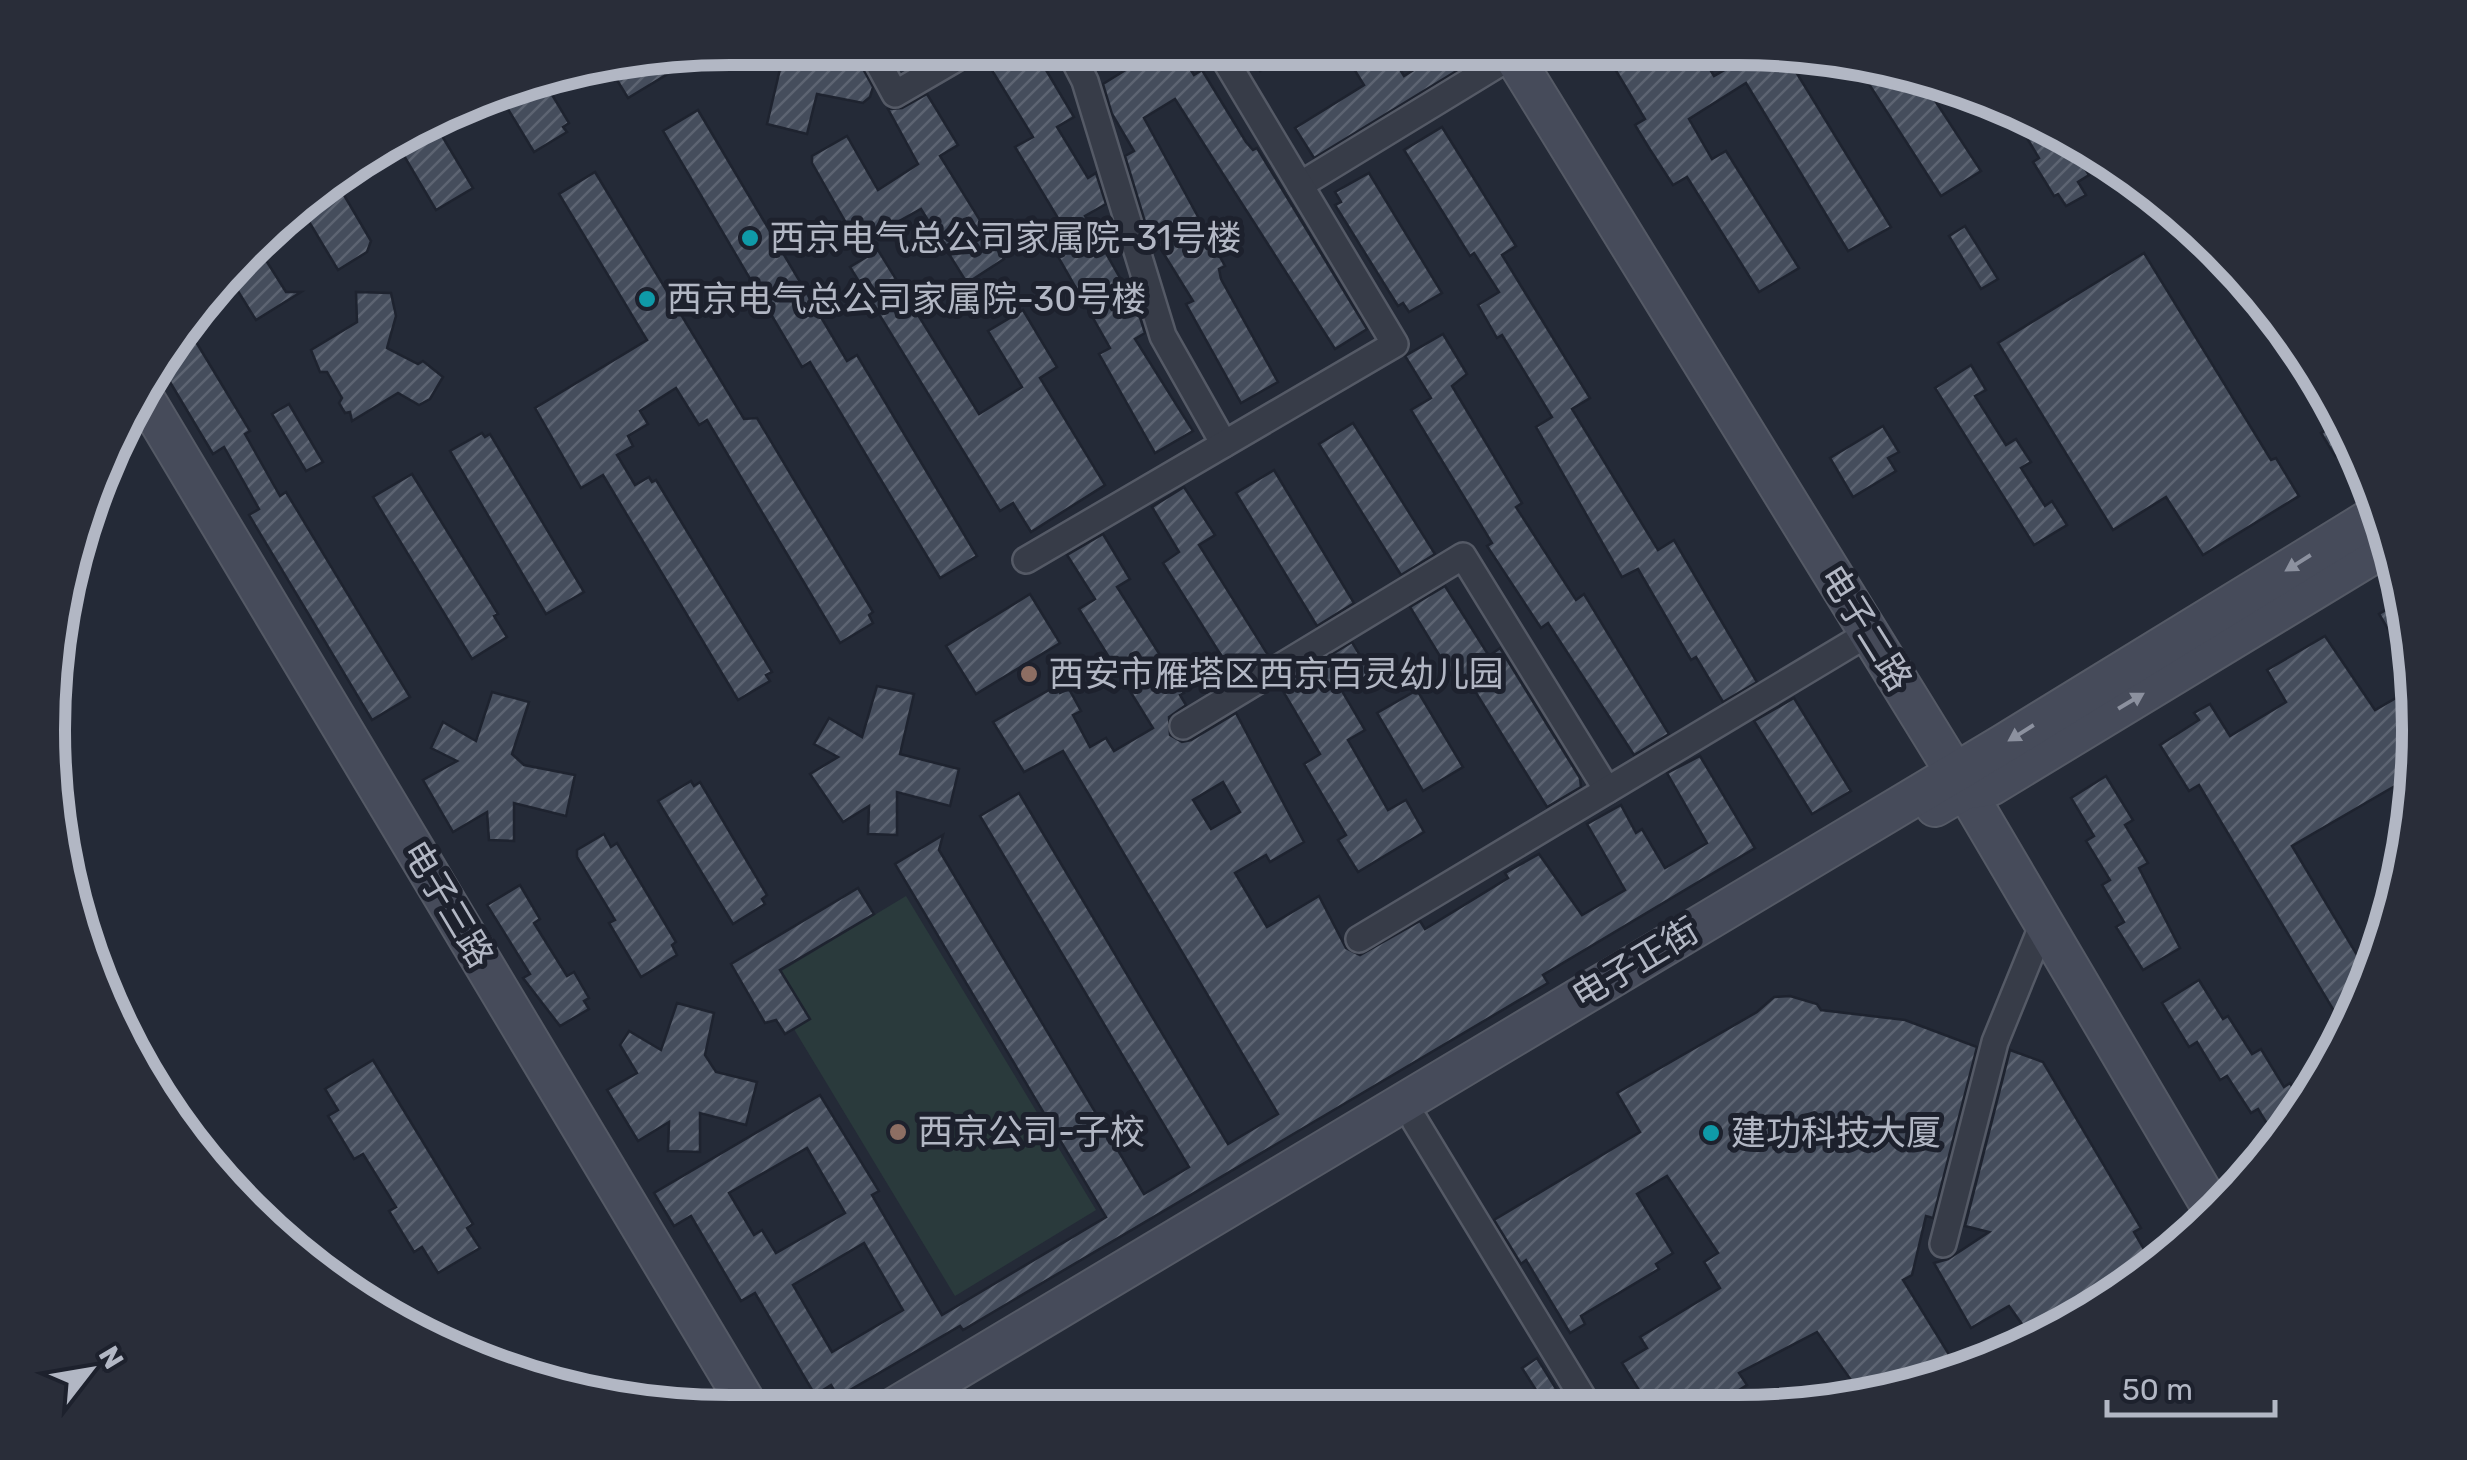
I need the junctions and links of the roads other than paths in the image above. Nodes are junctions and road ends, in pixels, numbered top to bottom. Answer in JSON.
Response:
{"nodes":[{"id":1,"x":879,"y":65,"type":"edge"},
{"id":2,"x":945,"y":65,"type":"edge"},
{"id":3,"x":1077,"y":65,"type":"edge"},
{"id":4,"x":1228,"y":65,"type":"edge"},
{"id":5,"x":1496,"y":65,"type":"edge"},
{"id":6,"x":1527,"y":65,"type":"edge"},
{"id":7,"x":1528,"y":65,"type":"edge"},
{"id":8,"x":1300,"y":186,"type":"junction"},
{"id":9,"x":149,"y":406,"type":"edge"},
{"id":10,"x":1224,"y":444,"type":"junction"},
{"id":11,"x":2368,"y":520,"type":"edge"},
{"id":12,"x":2377,"y":551,"type":"edge"},
{"id":13,"x":1026,"y":560,"type":"dead end"},
{"id":14,"x":1870,"y":633,"type":"junction"},
{"id":15,"x":1183,"y":726,"type":"dead end"},
{"id":16,"x":1971,"y":777,"type":"junction"},
{"id":17,"x":1606,"y":790,"type":"junction"},
{"id":18,"x":2043,"y":924,"type":"junction"},
{"id":19,"x":1359,"y":939,"type":"dead end"},
{"id":20,"x":1415,"y":1122,"type":"junction"},
{"id":21,"x":2224,"y":1182,"type":"edge"},
{"id":22,"x":2207,"y":1200,"type":"edge"},
{"id":23,"x":1943,"y":1244,"type":"dead end"},
{"id":24,"x":742,"y":1395,"type":"edge"},
{"id":25,"x":915,"y":1395,"type":"edge"},
{"id":26,"x":968,"y":1395,"type":"edge"},
{"id":27,"x":1581,"y":1395,"type":"edge"}],
"edges":[{"from":1,"to":2,"type":"street"},
{"from":3,"to":10,"type":"street"},
{"from":4,"to":8,"type":"street"},
{"from":5,"to":8,"type":"street"},
{"from":6,"to":14,"type":"main road","name":"电子二路"},
{"from":7,"to":16,"type":"main road","name":"电子二路"},
{"from":8,"to":10,"type":"street"},
{"from":9,"to":24,"type":"main road","name":"电子三路"},
{"from":10,"to":13,"type":"street"},
{"from":11,"to":16,"type":"main road","name":"电子正街","one_way":true},
{"from":16,"to":12,"type":"main road","name":"电子正街","one_way":true},
{"from":14,"to":16,"type":"main road","name":"电子二路"},
{"from":14,"to":17,"type":"street"},
{"from":15,"to":17,"type":"street"},
{"from":16,"to":18,"type":"main road","name":"电子二路"},
{"from":16,"to":20,"type":"main road","name":"电子正街"},
{"from":16,"to":21,"type":"main road","name":"电子二路"},
{"from":16,"to":25,"type":"main road","name":"电子正街"},
{"from":17,"to":19,"type":"street"},
{"from":18,"to":22,"type":"main road","name":"电子二路"},
{"from":18,"to":23,"type":"street"},
{"from":20,"to":26,"type":"main road","name":"电子正街"},
{"from":20,"to":27,"type":"street"}]}
